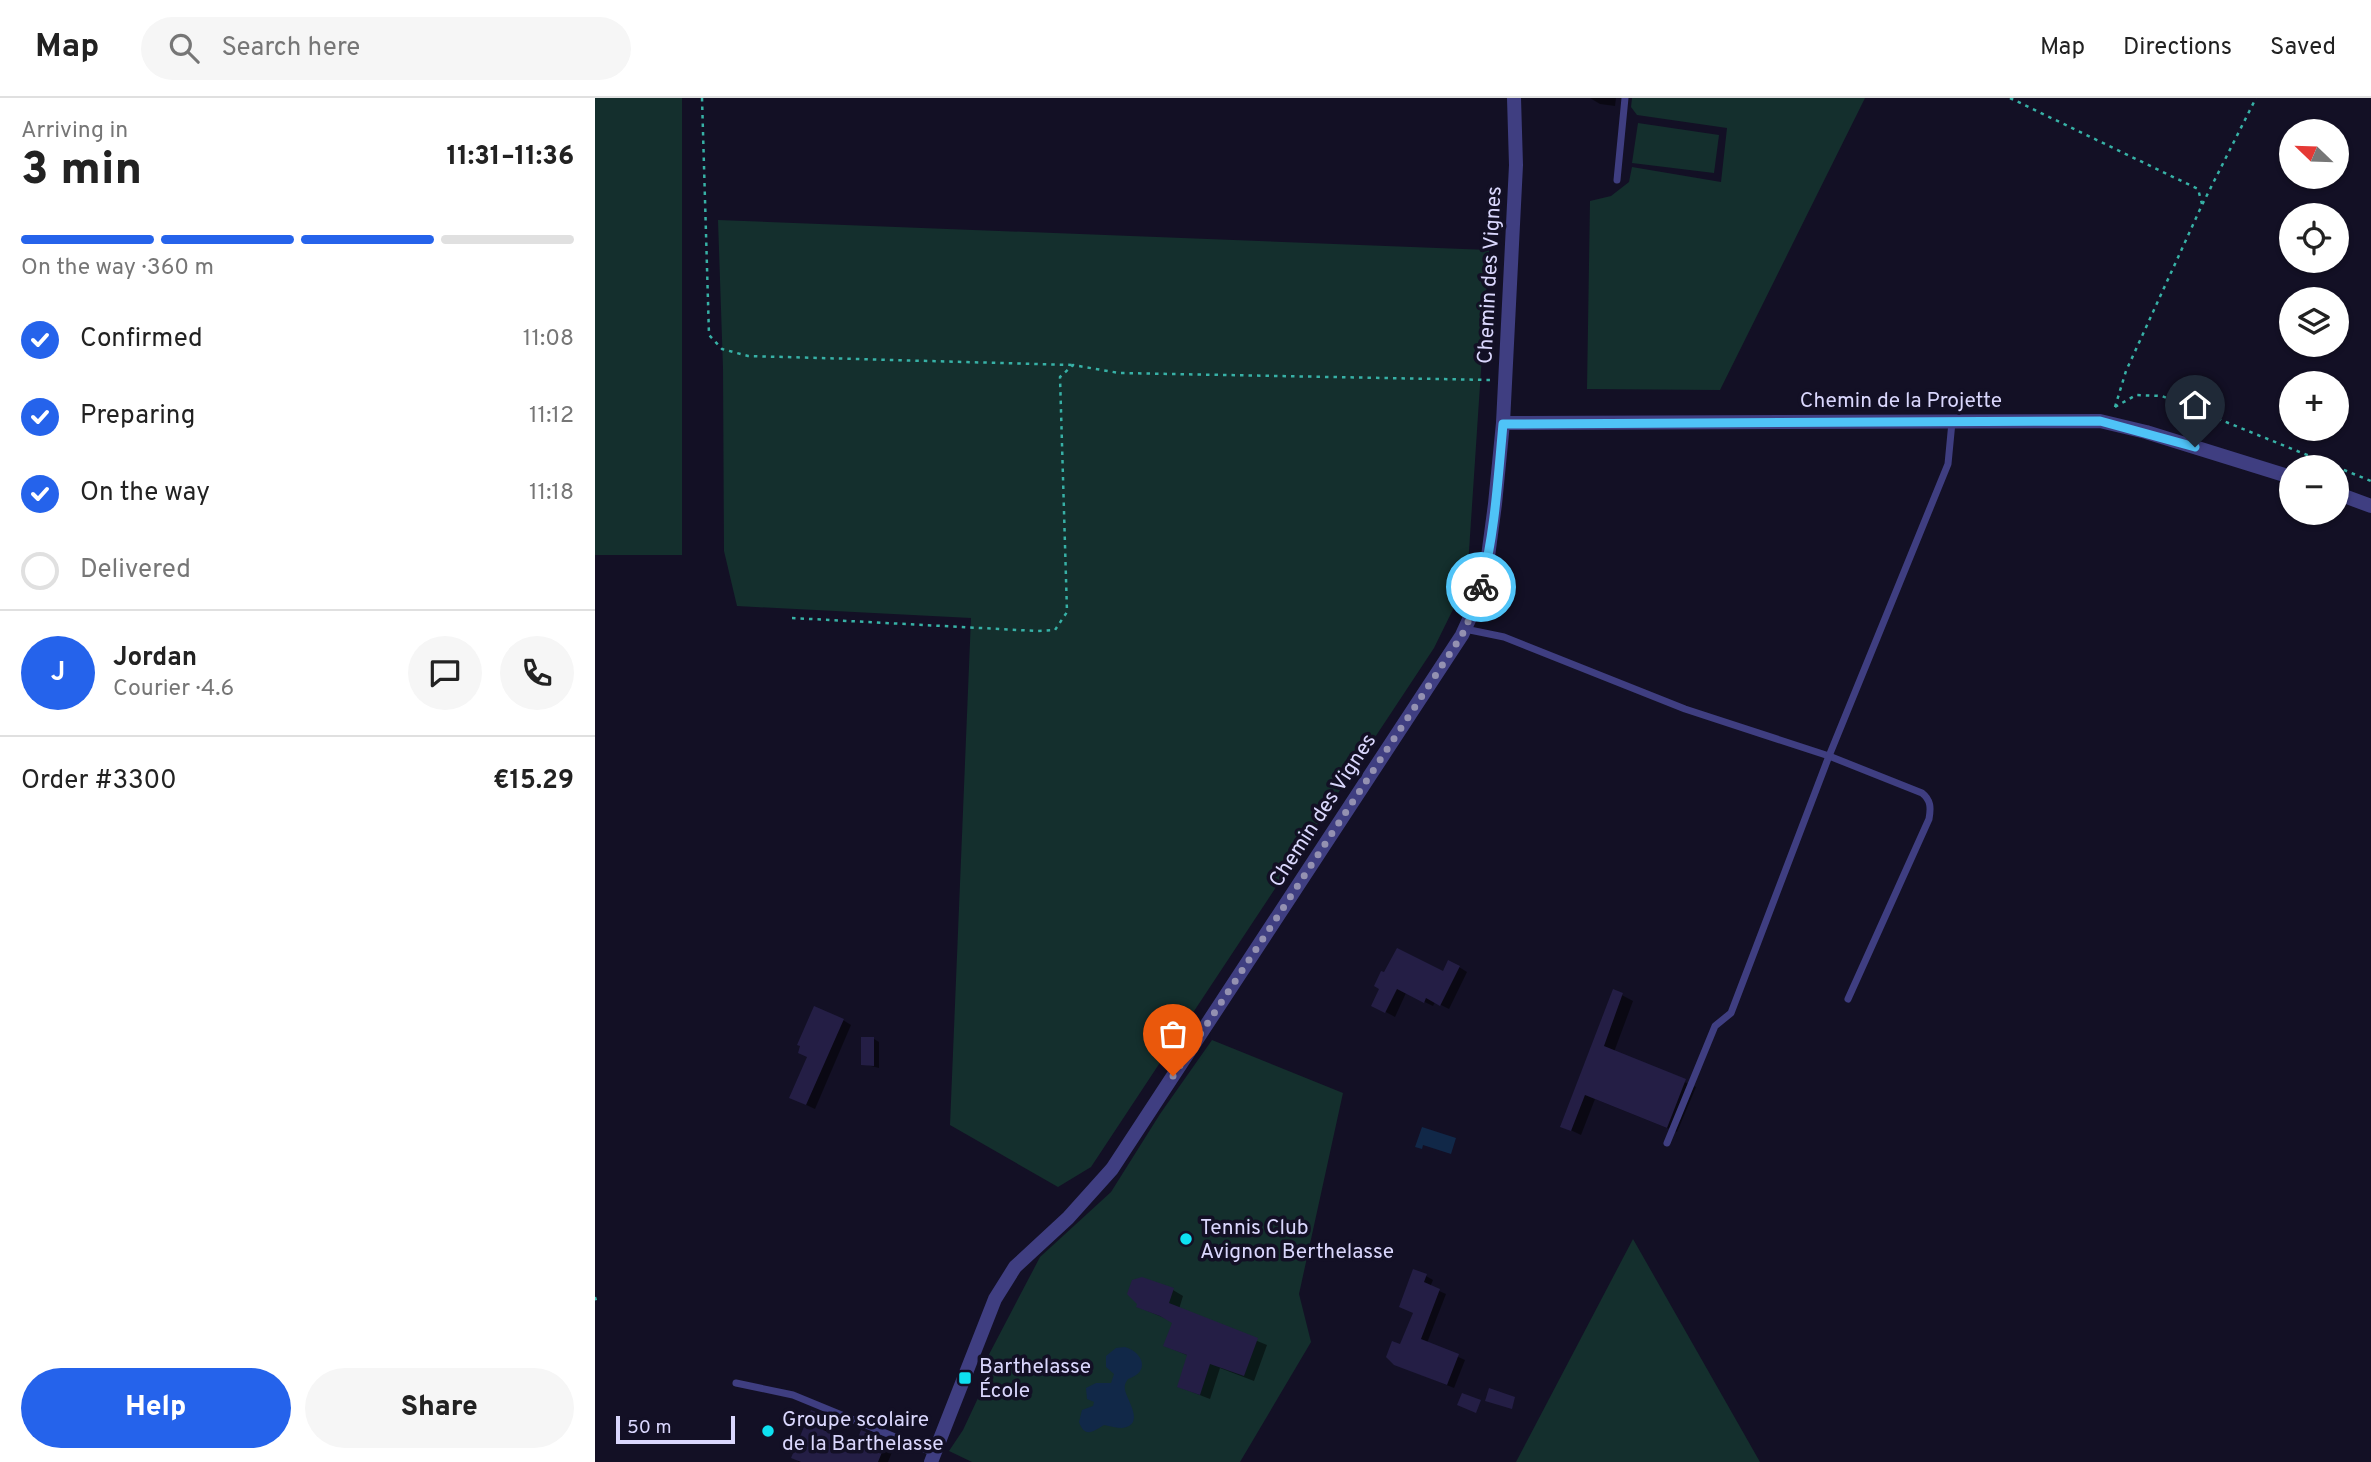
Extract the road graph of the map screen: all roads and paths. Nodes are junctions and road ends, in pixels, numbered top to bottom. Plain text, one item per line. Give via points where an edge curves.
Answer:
1 (702, 98) edge
2 (1514, 98) edge
3 (1625, 98) edge
4 (2010, 98) edge
5 (2256, 98) edge
6 (1616, 180) dead end
7 (2202, 205) junction
8 (1073, 365) junction
9 (1505, 380) junction
10 (2115, 408) junction
11 (1953, 421) junction
12 (1503, 424) junction
13 (2110, 424) junction
14 (2279, 473) edge
15 (2371, 481) edge
16 (2349, 498) edge
17 (2371, 506) edge
18 (792, 618) dead end
19 (1465, 628) junction
20 (1829, 756) junction
21 (1848, 999) dead end
22 (1667, 1143) dead end
23 (736, 1383) dead end
24 (933, 1457) edge

1 - 8 path via 709,335 722,349 748,356
2 - 9 street, Chemin des Vignes via 1516,166
3 - 6 lane
4 - 7 path via 2197,189
5 - 7 path
7 - 10 path via 2126,371
8 - 9 path via 1119,373
8 - 18 path via 1060,377 1067,612 1055,630
9 - 12 street, Chemin des Vignes
10 - 13 path
10 - 15 path via 2136,395 2162,396
11 - 12 street, Chemin de la Projette
11 - 13 street, Chemin de la Projette
11 - 20 lane via 1948,464
12 - 19 street, Chemin des Vignes via 1487,564
13 - 14 street, Chemin de la Projette
16 - 17 street
19 - 20 lane via 1504,637 1685,709
19 - 24 street, Chemin des Vignes via 1112,1169 1015,1267 995,1298
20 - 21 lane via 1922,793 1931,810
20 - 22 lane via 1731,1013 1714,1026
23 - 24 lane via 793,1395

